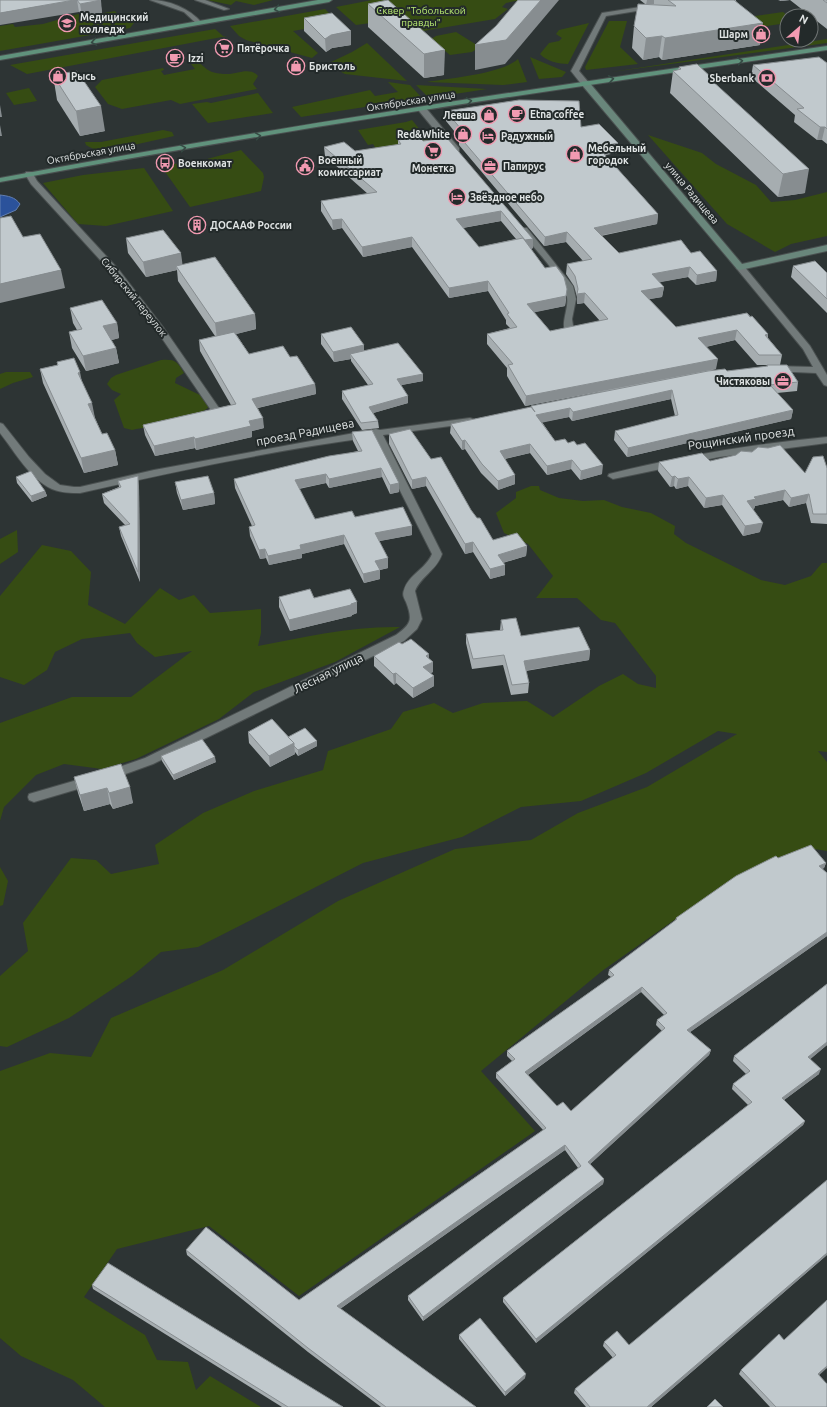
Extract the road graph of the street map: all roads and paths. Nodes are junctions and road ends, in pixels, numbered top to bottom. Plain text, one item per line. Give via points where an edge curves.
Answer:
1 (153, 0) edge
2 (198, 0) edge
3 (329, 0) edge
4 (664, 6) edge
5 (226, 9) dead end
6 (199, 23) junction
7 (827, 48) edge
8 (0, 58) edge
9 (585, 83) junction
10 (422, 109) junction
11 (462, 156) edge
12 (29, 174) junction
13 (0, 180) edge
14 (517, 222) edge
15 (827, 248) edge
16 (740, 267) junction
17 (568, 332) edge
18 (762, 369) edge
19 (820, 370) junction
20 (827, 383) edge
21 (214, 408) edge
22 (478, 420) edge
23 (0, 426) edge
24 (376, 432) junction
25 (827, 440) edge
26 (613, 476) dead end
27 (34, 797) dead end

1 - 6 street via 182,10
2 - 5 street
3 -> 6 main road
4 - 9 street, улица Радищева via 604,14 575,71
6 -> 8 main road
9 -> 7 main road, Октябрьская улица
10 -> 9 main road, Октябрьская улица
9 - 16 main road, улица Радищева
10 - 11 street
12 -> 10 main road, Октябрьская улица
12 - 13 main road, Октябрьская улица
12 - 21 street, Сибирский переулок via 72,226 116,272 160,329
14 - 17 street via 570,286 572,299
15 - 16 main road
16 - 19 street, улица Радищева via 807,348
18 - 19 street
19 - 20 street, улица Радищева
22 - 24 street, проезд Радищева
23 - 24 street, проезд Радищева via 43,479 56,488 68,490 80,490 154,473
24 - 27 street, Лесная улица via 437,554 432,565 411,586 409,597 417,615 417,622 412,628 400,638 149,761 125,771
25 - 26 street, Рощинский проезд via 689,458

